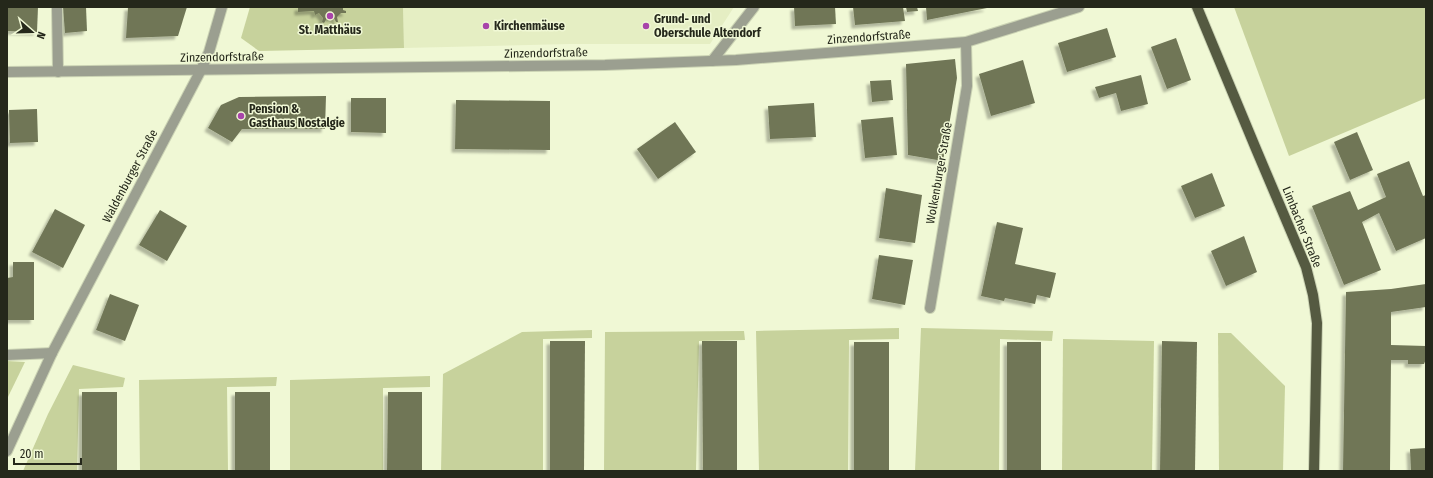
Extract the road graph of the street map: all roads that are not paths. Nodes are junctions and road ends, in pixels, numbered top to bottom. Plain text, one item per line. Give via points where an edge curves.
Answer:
1 (57, 7) edge
2 (222, 7) edge
3 (754, 7) edge
4 (1080, 7) edge
5 (1198, 7) edge
6 (966, 42) junction
7 (712, 61) junction
8 (201, 70) junction
9 (7, 72) edge
10 (58, 72) junction
11 (930, 308) dead end
12 (52, 353) junction
13 (7, 355) edge
14 (7, 451) edge
15 (1314, 471) edge

1 - 10 street
2 - 8 street, Waldenburger Straße
3 - 7 street
4 - 6 street, Zinzendorfstraße
5 - 15 main road, Limbacher Straße via 1306,267 1316,323
6 - 7 street, Zinzendorfstraße
6 - 11 street, Wolkenburger Straße via 967,86
7 - 8 street, Zinzendorfstraße via 606,65
8 - 10 street, Zinzendorfstraße
8 - 12 street, Waldenburger Straße
9 - 10 street, Zinzendorfstraße
12 - 13 street
12 - 14 street, Waldenburger Straße

